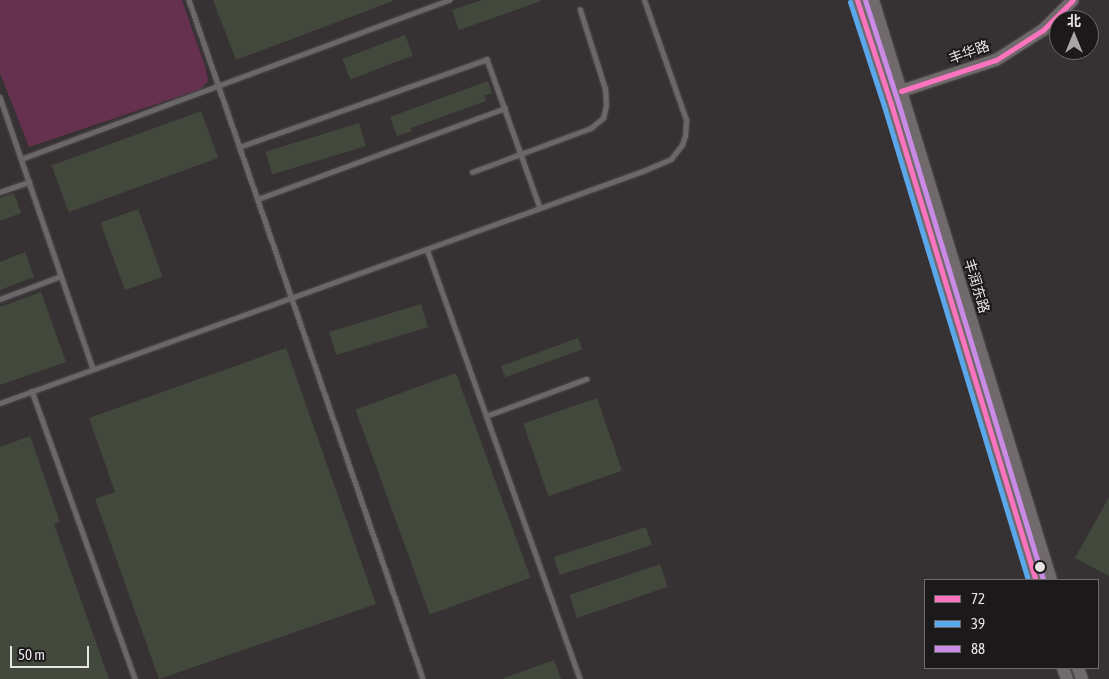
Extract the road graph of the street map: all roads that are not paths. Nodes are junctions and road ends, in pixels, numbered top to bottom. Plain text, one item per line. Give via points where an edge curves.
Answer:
1 (189, 0) edge
2 (449, 0) edge
3 (644, 0) edge
4 (857, 0) edge
5 (873, 0) edge
6 (1074, 0) edge
7 (1083, 0) edge
8 (580, 10) dead end
9 (1074, 10) edge
10 (1049, 35) edge
11 (218, 86) junction
12 (903, 95) junction
13 (0, 97) edge
14 (889, 100) junction
15 (505, 108) junction
16 (239, 146) junction
17 (521, 154) junction
18 (21, 159) junction
19 (472, 172) dead end
20 (29, 182) junction
21 (0, 192) edge
22 (258, 199) junction
23 (540, 208) junction
24 (427, 249) junction
25 (61, 276) junction
26 (0, 298) edge
27 (292, 298) junction
28 (93, 369) junction
29 (586, 379) dead end
30 (32, 391) junction
31 (0, 403) edge
32 (486, 416) junction
33 (1036, 579) edge
34 (1051, 579) edge
35 (135, 679) edge
36 (424, 679) edge
37 (580, 679) edge

1 - 11 lane
2 - 11 lane
3 - 23 lane via 683,108 686,129 682,145 671,159
4 - 14 street
5 - 12 street, 丰润东路
6 - 12 street, 丰华路 via 1043,30 996,60
7 - 9 street
8 - 17 lane via 605,89 603,118 591,128
10 - 12 street, 丰华路 via 999,67
11 - 16 lane
11 - 18 lane
12 - 14 street, 丰华路
12 - 34 street, 丰润东路
13 - 18 lane
14 - 33 street
15 - 16 lane via 487,59
15 - 17 lane
15 - 22 lane
16 - 22 lane
17 - 19 lane
17 - 23 lane
18 - 20 lane
20 - 21 lane
20 - 25 lane
22 - 27 lane
23 - 24 lane
24 - 27 lane
24 - 32 lane
25 - 26 lane
25 - 28 lane
27 - 28 lane
27 - 36 lane
28 - 30 lane
29 - 32 lane
30 - 31 lane
30 - 35 lane
32 - 37 lane

